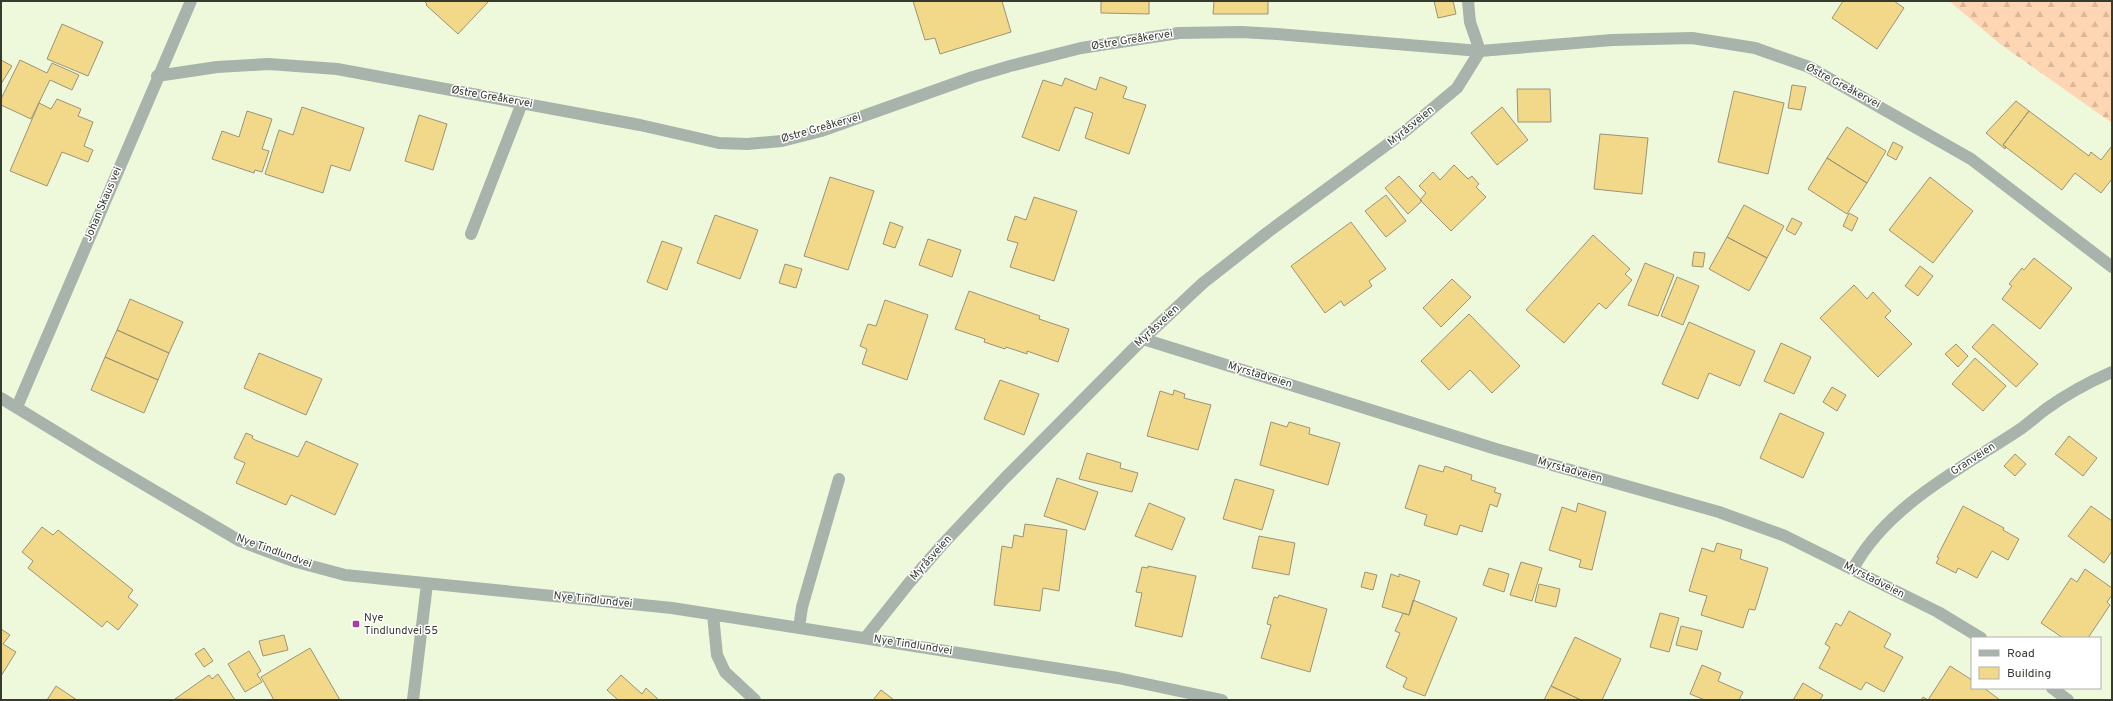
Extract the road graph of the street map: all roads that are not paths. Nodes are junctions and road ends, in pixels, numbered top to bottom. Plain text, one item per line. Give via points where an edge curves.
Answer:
1 (191, 1) edge
2 (1468, 1) edge
3 (1480, 51) junction
4 (157, 76) junction
5 (522, 103) junction
6 (471, 234) dead end
7 (2112, 267) edge
8 (1143, 339) junction
9 (2112, 372) edge
10 (1, 398) edge
11 (18, 407) junction
12 (839, 479) dead end
13 (1853, 569) junction
14 (427, 584) junction
15 (713, 615) junction
16 (799, 628) junction
17 (866, 637) junction
18 (1979, 637) edge
19 (2053, 689) edge
20 (413, 700) edge
21 (755, 700) edge
22 (1222, 700) edge
23 (2068, 700) edge

1 - 4 street, Johan Skaus vei
2 - 3 street via 1470,22
3 - 5 street, Østre Greåkervei via 1345,38 1241,32 1151,36 1081,48 1010,66 821,131 782,141 747,144 720,143
3 - 7 street, Østre Greåkervei via 1612,40 1692,38 1755,48 1809,67 1971,159
3 - 8 street, Myråsveien via 1457,88 1403,133 1203,283
4 - 5 street, Østre Greåkervei via 217,67 269,64 303,66 337,69
4 - 11 street, Johan Skaus vei
5 - 6 street
8 - 13 street, Myrstadveien via 1481,444 1719,512 1785,536
8 - 17 street, Myråsveien via 942,545 908,583
9 - 13 street, Granveien via 2086,384 2046,409 1918,498 1879,532 1860,555
10 - 11 street, Nye Tindlundvei
11 - 14 street, Nye Tindlundvei via 240,541 293,561 346,575
12 - 16 street via 802,607
13 - 18 street, Myrstadveien via 1938,612
14 - 15 street, Nye Tindlundvei via 672,608
14 - 20 street
15 - 16 street, Nye Tindlundvei
15 - 21 street via 717,655 725,672
16 - 17 street, Nye Tindlundvei
17 - 22 street, Nye Tindlundvei via 1118,678
19 - 23 street

